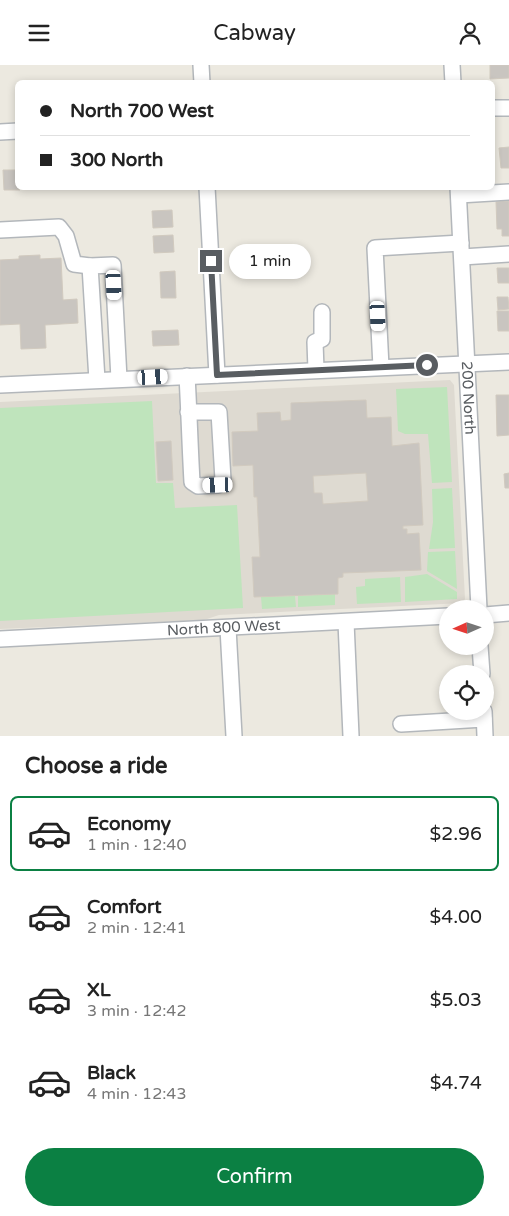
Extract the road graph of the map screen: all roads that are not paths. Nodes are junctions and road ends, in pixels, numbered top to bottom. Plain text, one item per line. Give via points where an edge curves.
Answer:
1 (201, 65) edge
2 (452, 65) edge
3 (202, 80) edge
4 (453, 80) edge
5 (509, 108) edge
6 (495, 109) edge
7 (15, 131) edge
8 (0, 132) edge
9 (207, 190) edge
10 (458, 191) edge
11 (509, 192) edge
12 (0, 230) edge
13 (461, 250) junction
14 (509, 254) edge
15 (90, 266) junction
16 (322, 312) dead end
17 (509, 362) edge
18 (466, 364) junction
19 (381, 367) junction
20 (316, 370) junction
21 (217, 375) junction
22 (187, 376) junction
23 (119, 379) junction
24 (97, 380) junction
25 (0, 385) edge
26 (188, 412) junction
27 (478, 600) edge
28 (509, 613) edge
29 (494, 614) edge
30 (439, 617) edge
31 (346, 622) junction
32 (228, 628) junction
33 (0, 639) edge
34 (439, 720) edge
35 (484, 720) edge
36 (401, 724) dead end
37 (234, 736) edge
38 (351, 736) edge
39 (485, 736) edge

1 - 3 street
2 - 4 street
5 - 6 street
7 - 8 street
9 - 21 street
10 - 11 street
10 - 13 street, 200 North
12 - 15 street via 59,227 66,235 74,264
13 - 14 street
13 - 18 street, 200 North
13 - 19 street via 375,248
15 - 23 street via 113,265
15 - 24 street
16 - 20 street via 322,339 315,342
17 - 18 street
18 - 19 street
18 - 27 street, 200 North
19 - 20 street
20 - 21 street
21 - 22 street
22 - 23 street
22 - 26 street
23 - 24 street
24 - 25 street
26 - 26 street via 192,482 198,486 218,485 223,480 219,412
28 - 29 street
30 - 31 street, North 800 West
31 - 32 street, North 800 West
31 - 38 street
32 - 33 street, North 800 West
32 - 37 street
34 - 36 street
35 - 39 street

